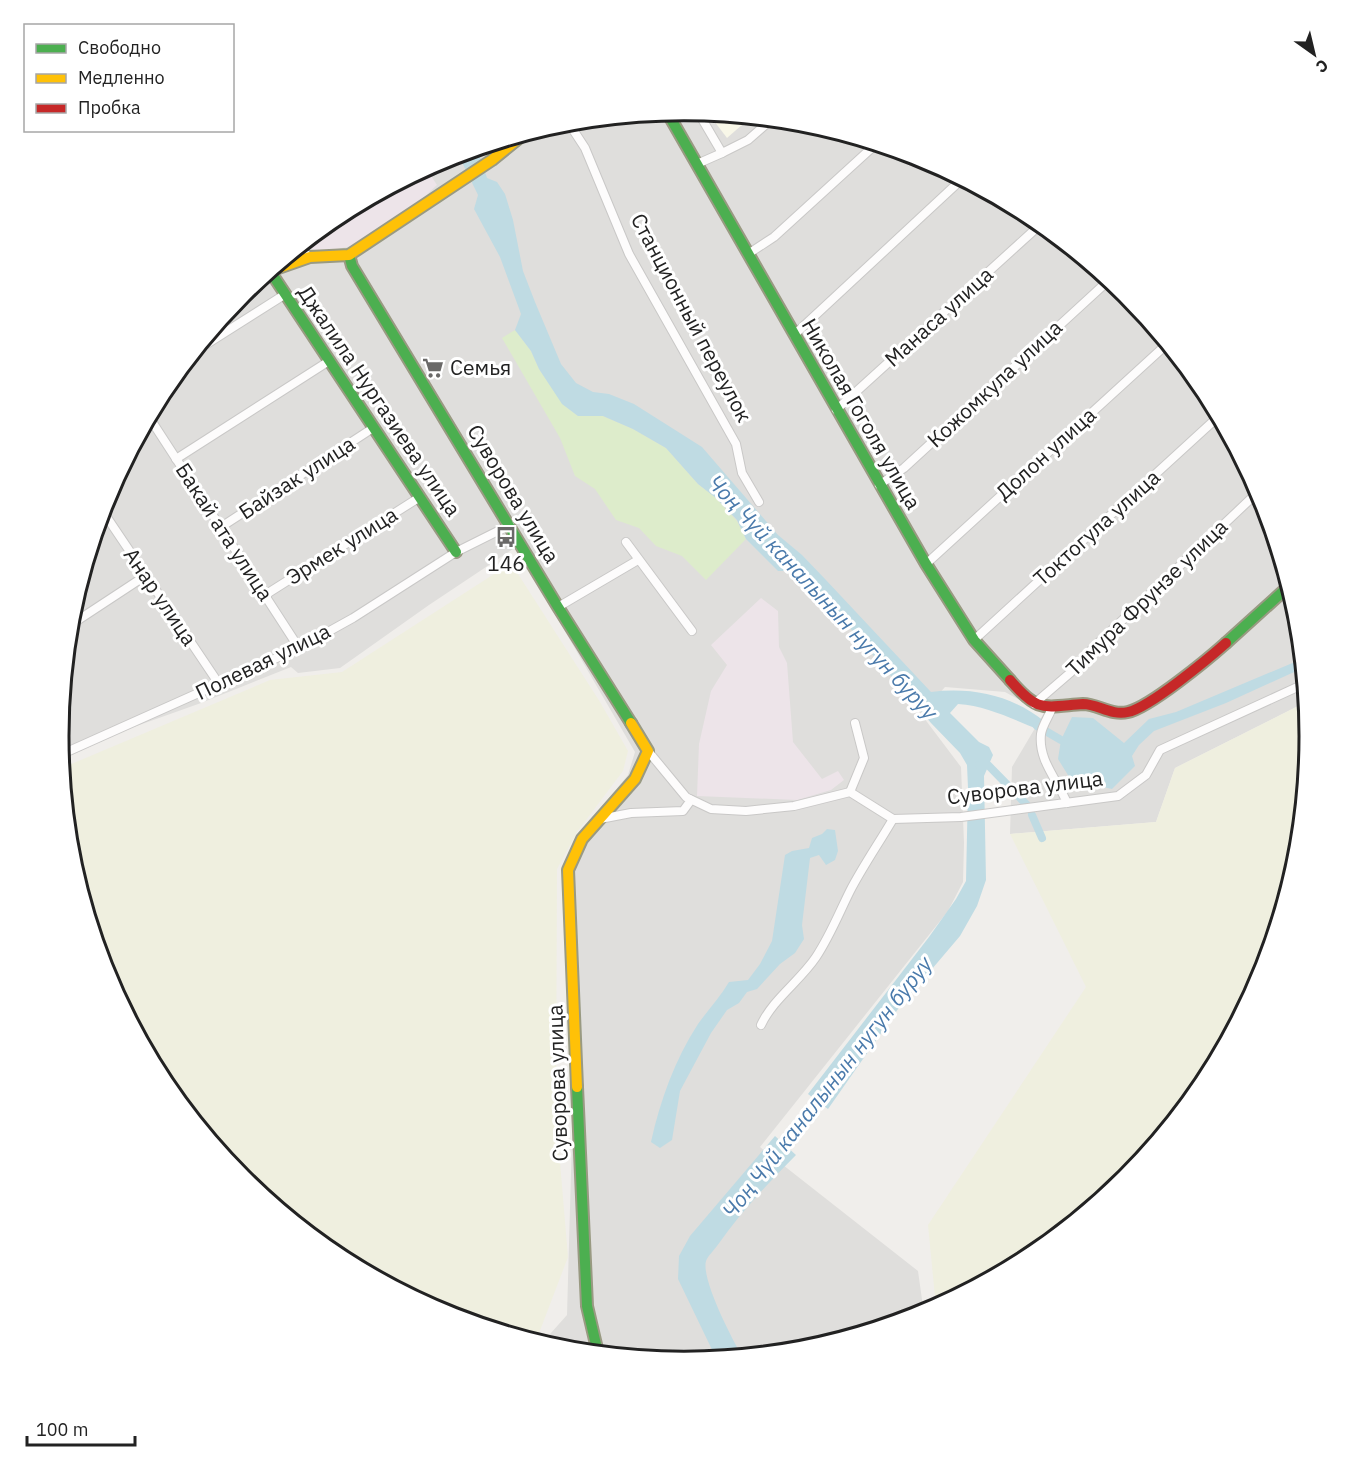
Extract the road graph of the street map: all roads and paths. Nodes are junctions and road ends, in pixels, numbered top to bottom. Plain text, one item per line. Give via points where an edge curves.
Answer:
1 (672, 121) edge
2 (704, 121) edge
3 (764, 126) edge
4 (574, 131) edge
5 (508, 147) edge
6 (869, 150) edge
7 (723, 153) junction
8 (697, 164) junction
9 (956, 184) edge
10 (1034, 231) edge
11 (304, 253) edge
12 (748, 254) junction
13 (349, 255) junction
14 (310, 257) junction
15 (292, 263) edge
16 (274, 278) edge
17 (1102, 286) edge
18 (284, 295) junction
19 (794, 335) junction
20 (216, 338) edge
21 (1161, 349) edge
22 (329, 361) junction
23 (836, 410) junction
24 (1213, 422) edge
25 (154, 424) edge
26 (373, 428) junction
27 (176, 459) junction
28 (879, 485) junction
29 (420, 497) junction
30 (1251, 499) edge
31 (759, 502) dead end
32 (109, 520) edge
33 (510, 525) junction
34 (221, 527) junction
35 (626, 542) dead end
36 (456, 552) junction
37 (638, 560) junction
38 (926, 564) junction
39 (145, 576) junction
40 (1282, 593) edge
41 (265, 595) junction
42 (558, 607) junction
43 (81, 618) edge
44 (692, 632) dead end
45 (974, 639) junction
46 (299, 648) junction
47 (219, 684) junction
48 (1297, 687) edge
49 (1034, 704) junction
50 (1052, 708) junction
51 (855, 723) dead end
52 (69, 750) edge
53 (648, 751) junction
54 (850, 792) junction
55 (691, 800) junction
56 (1067, 803) junction
57 (600, 819) junction
58 (893, 819) junction
59 (761, 1025) dead end
60 (596, 1345) edge

1 - 8 street, Николая Гоголя улица
2 - 7 street
3 - 7 street
4 - 31 street, Станционный переулок via 585,148 629,254 736,444 742,473
5 - 13 street
6 - 12 street via 774,237
7 - 8 street
8 - 12 street, Николая Гоголя улица
9 - 19 street
10 - 23 street, Манаса улица
11 - 14 street
12 - 19 street, Николая Гоголя улица
13 - 14 street
13 - 33 street, Суворова улица via 352,266
14 - 15 street
16 - 18 street, Джалила Нургазиева улица
17 - 28 street, Кожомкула улица via 904,468
18 - 20 street
18 - 22 street, Джалила Нургазиева улица
19 - 23 street, Николая Гоголя улица
21 - 38 street, Долон улица
22 - 26 street, Джалила Нургазиева улица
22 - 27 street
23 - 28 street, Николая Гоголя улица
24 - 45 street, Токтогула улица
25 - 27 street, Бакай ата улица
26 - 29 street, Джалила Нургазиева улица
26 - 34 street, Байзак улица
27 - 34 street, Бакай ата улица
28 - 38 street, Николая Гоголя улица
29 - 36 street, Джалила Нургазиева улица
29 - 41 street, Эрмек улица
30 - 49 street, Тимура Фрунзе улица
32 - 39 street, Анар улица
33 - 36 street, Полевая улица
33 - 42 street, Суворова улица
34 - 41 street, Бакай ата улица
35 - 37 street
36 - 46 street, Полевая улица
37 - 42 street
37 - 44 street
38 - 45 street, Николая Гоголя улица
39 - 43 street
39 - 47 street, Анар улица
40 - 50 street via 1208,659 1139,707 1121,713 1086,704
41 - 46 street, Бакай ата улица
42 - 53 street, Суворова улица
45 - 49 street, Николая Гоголя улица
46 - 47 street, Полевая улица
47 - 52 street, Полевая улица
48 - 56 street, Суворова улица via 1160,750 1146,775 1118,796
49 - 50 street
50 - 56 street via 1041,732 1042,752
51 - 54 street via 864,758
53 - 55 street, Суворова улица
53 - 57 street, Суворова улица via 635,779
54 - 55 street, Суворова улица via 794,806 746,811 711,809
54 - 58 street
55 - 57 street via 683,811
56 - 58 street, Суворова улица via 961,817
57 - 60 street, Суворова улица via 582,839 568,870 587,1306
58 - 59 street via 816,957 772,1006

